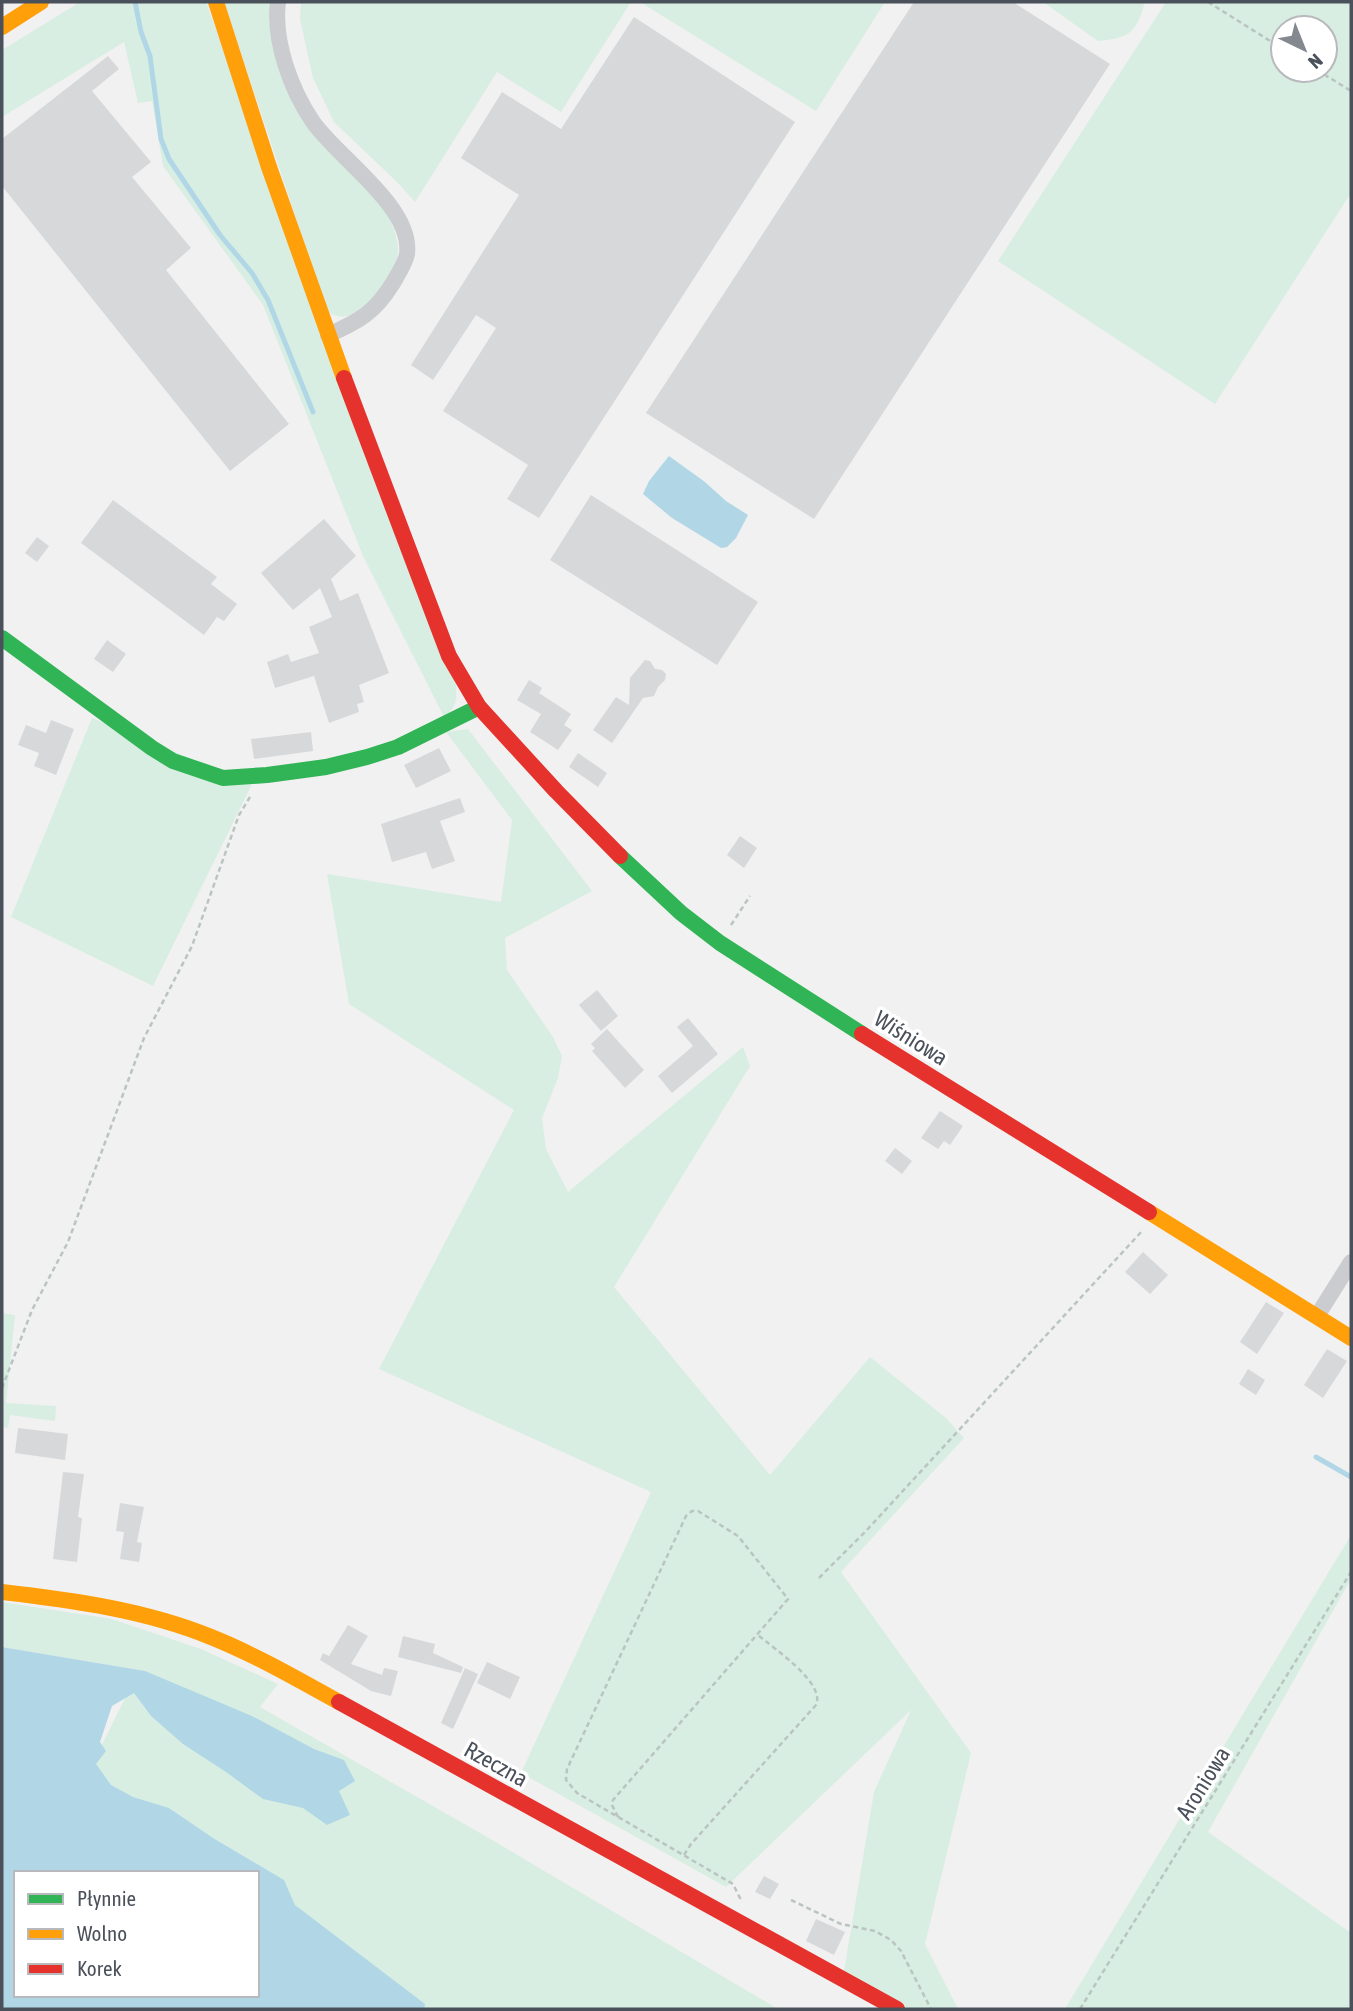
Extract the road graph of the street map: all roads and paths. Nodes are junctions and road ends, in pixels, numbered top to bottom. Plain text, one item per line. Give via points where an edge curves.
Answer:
1 (41, 2) edge
2 (216, 2) edge
3 (278, 2) edge
4 (1208, 2) edge
5 (2, 27) edge
6 (1269, 40) edge
7 (328, 335) junction
8 (2, 638) edge
9 (479, 707) junction
10 (262, 775) junction
11 (750, 896) dead end
12 (720, 943) junction
13 (1155, 1217) junction
14 (1351, 1262) edge
15 (1317, 1316) junction
16 (1351, 1338) edge
17 (2, 1388) edge
18 (1351, 1572) edge
19 (819, 1578) dead end
20 (2, 1592) edge
21 (757, 1634) junction
22 (618, 1817) junction
23 (684, 1855) junction
24 (792, 1900) dead end
25 (745, 1908) dead end
26 (897, 2009) edge
27 (931, 2009) edge
28 (1080, 2009) edge

1 - 5 main road
2 - 7 main road, Wiśniowa
3 - 7 street via 281,46 304,107 389,205 407,245 404,263 379,304 360,320
4 - 6 path
7 - 9 main road, Wiśniowa via 449,656
8 - 10 main road via 173,761 223,778
9 - 10 main road via 398,747 326,767
9 - 12 main road, Wiśniowa via 646,882
10 - 17 path via 239,815 192,946 144,1038 68,1242 32,1310
11 - 12 path
12 - 13 main road, Wiśniowa
13 - 15 main road, Wiśniowa
13 - 19 path
14 - 15 street
15 - 16 main road, Wiśniowa
18 - 28 path, Aroniowa
20 - 26 main road, Rzeczna via 126,1611 200,1633 253,1656
21 - 22 path via 613,1800
21 - 22 path via 788,1599 738,1536 692,1511 567,1769 566,1780 577,1793
21 - 23 path via 806,1676 819,1699
22 - 23 path
23 - 25 path via 733,1884
24 - 27 path via 841,1924 875,1931 891,1940

